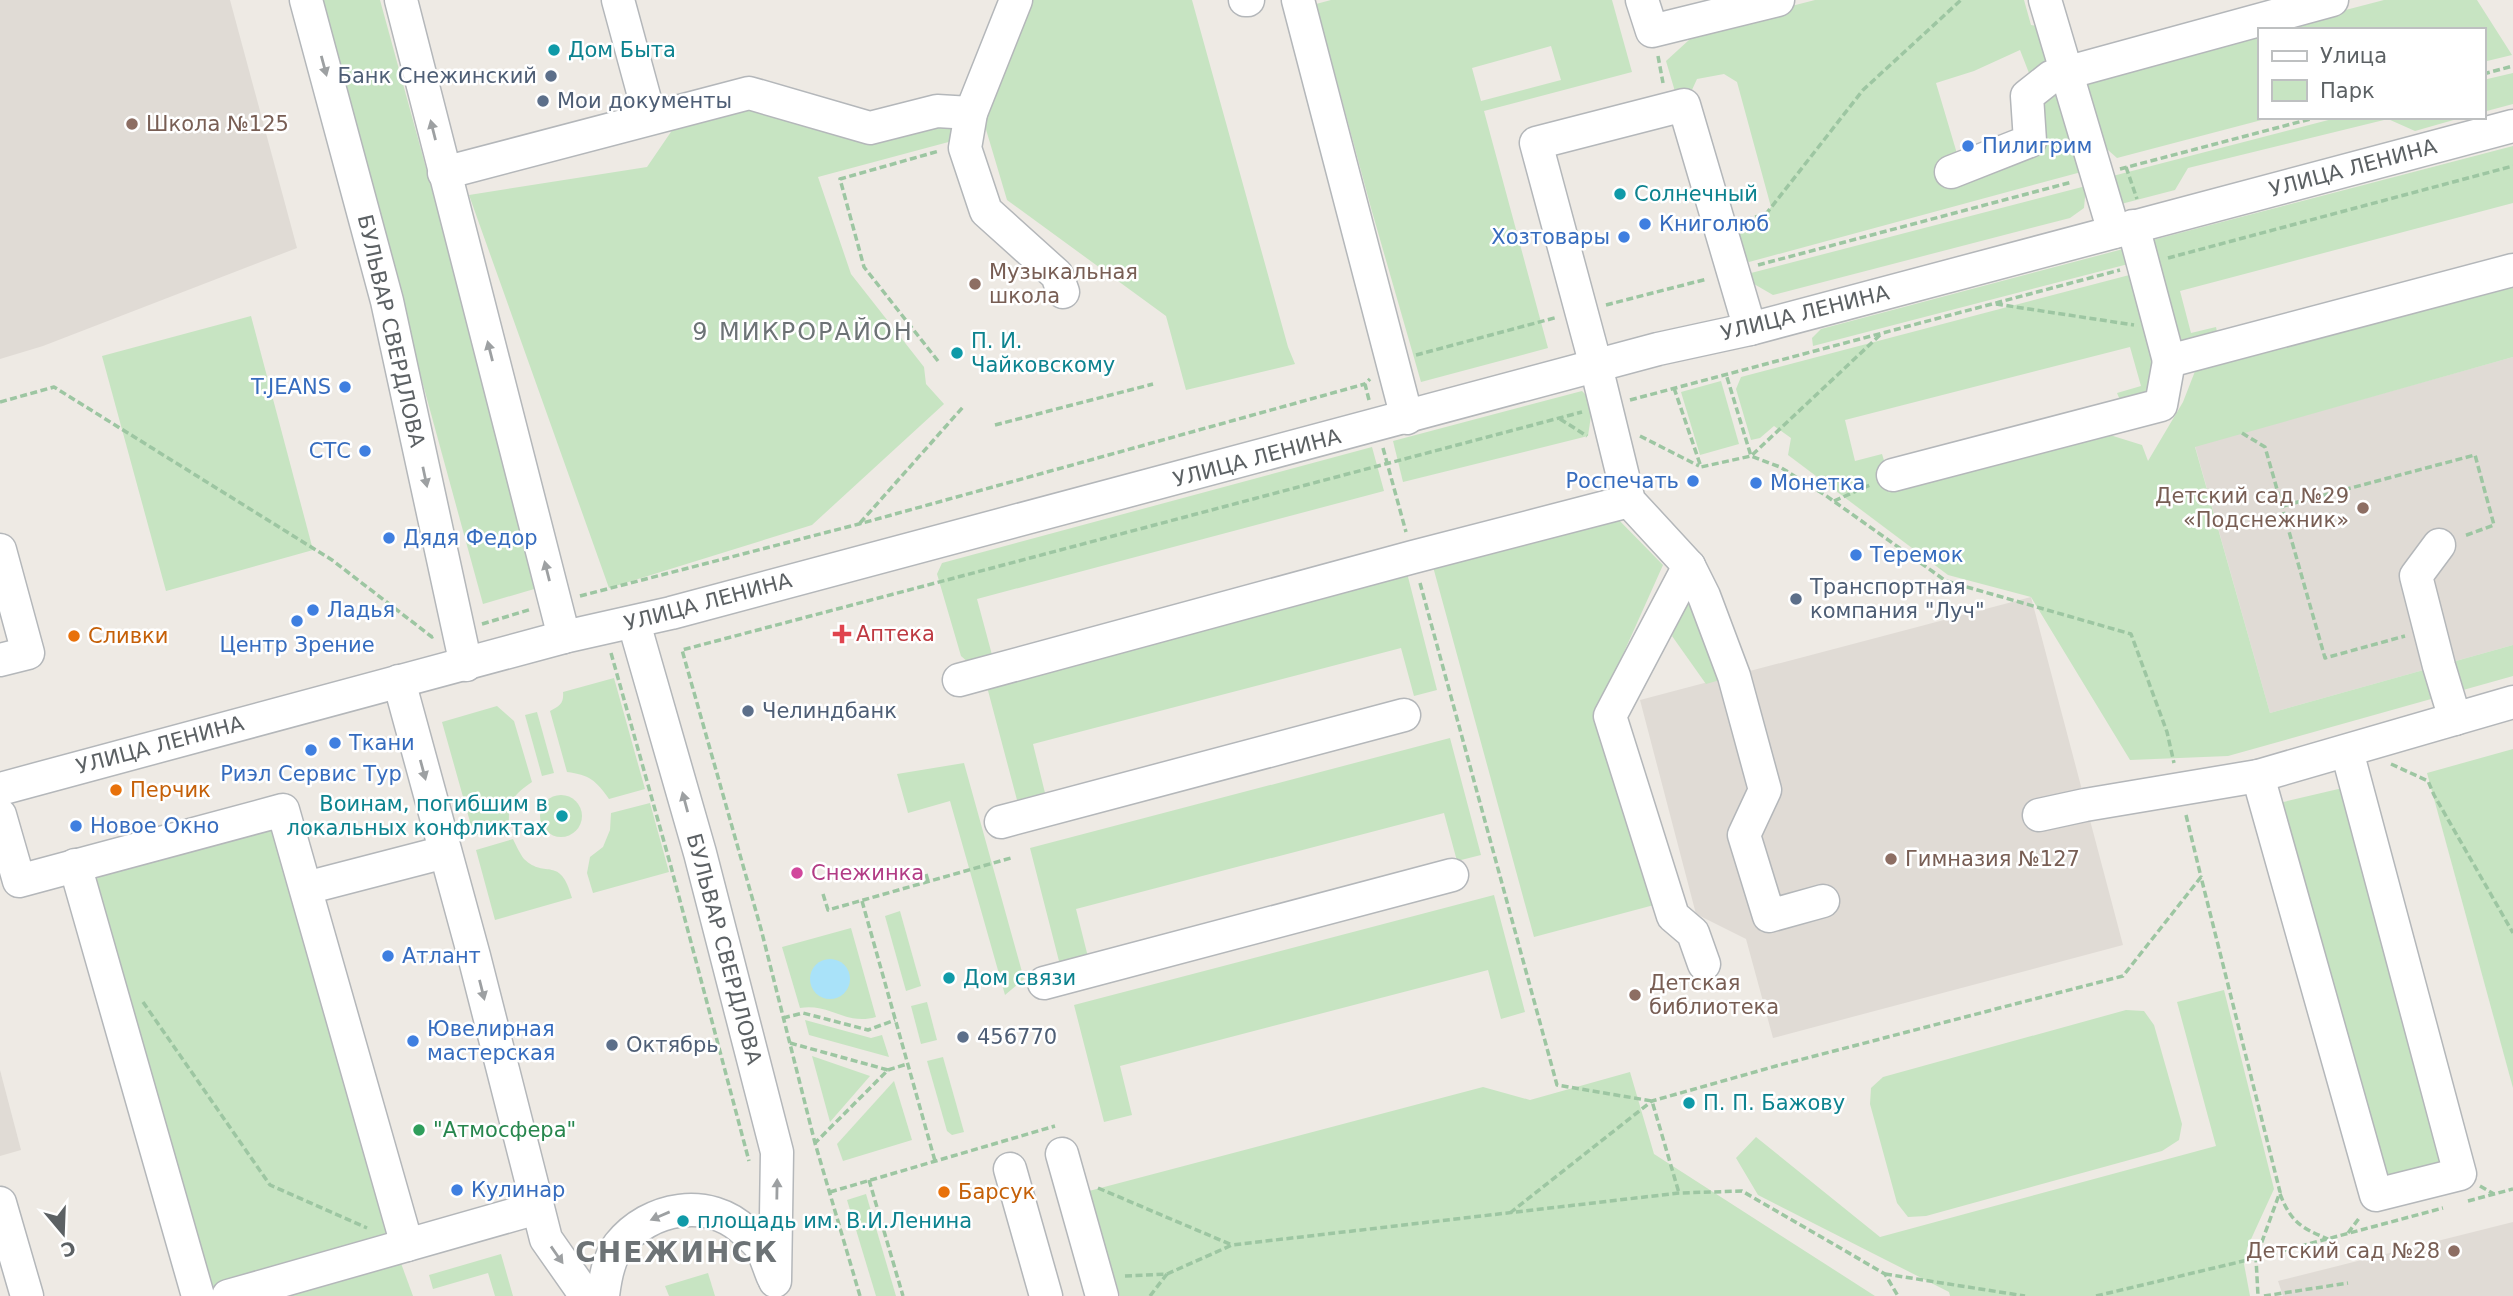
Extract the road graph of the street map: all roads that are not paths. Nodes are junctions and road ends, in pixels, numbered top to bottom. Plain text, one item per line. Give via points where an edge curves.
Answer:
1 (306, 0) edge
2 (401, 0) edge
3 (618, 0) edge
4 (1016, 0) edge
5 (1298, 0) edge
6 (1642, 0) edge
7 (1779, 0) edge
8 (2045, 0) edge
9 (2332, 0) edge
10 (2068, 72) junction
11 (971, 113) junction
12 (650, 118) junction
13 (2513, 126) edge
14 (1951, 172) dead end
15 (444, 173) junction
16 (2123, 229) junction
17 (2513, 270) edge
18 (1063, 292) dead end
19 (1750, 329) junction
20 (2169, 361) junction
21 (1596, 366) junction
22 (1407, 418) junction
23 (1893, 475) road end
24 (1629, 501) junction
25 (2439, 545) road end
26 (0, 550) edge
27 (1689, 566) junction
28 (634, 623) junction
29 (564, 637) junction
30 (0, 660) edge
31 (466, 664) junction
32 (959, 680) dead end
33 (399, 681) junction
34 (2513, 702) edge
35 (1404, 715) dead end
36 (2455, 719) junction
37 (2347, 751) junction
38 (2258, 776) junction
39 (0, 789) edge
40 (0, 815) edge
41 (2039, 815) dead end
42 (1001, 822) dead end
43 (445, 852) junction
44 (75, 865) junction
45 (1452, 874) dead end
46 (10, 883) edge
47 (306, 888) junction
48 (1823, 901) dead end
49 (1704, 964) dead end
50 (1044, 983) dead end
51 (1059, 1140) road end
52 (1010, 1169) dead end
53 (0, 1203) edge
54 (537, 1208) junction
55 (407, 1245) junction
56 (1100, 1287) edge
57 (774, 1289) edge
58 (27, 1296) edge
59 (198, 1296) edge
60 (228, 1296) edge
61 (586, 1296) edge
62 (603, 1296) edge
63 (1046, 1296) edge

1 -> 31 street, БУЛЬВАР СВЕРДЛОВА via 387,301
15 -> 2 street
3 - 12 street
4 - 11 street
5 - 22 street
6 - 7 street via 1652,31
8 - 10 street
9 - 10 street
10 - 14 street via 2051,77 2027,96 2030,141
10 - 16 street via 2098,175
11 - 12 street via 937,111 870,128 749,93
11 - 18 street via 965,148 986,211 1057,275
12 - 15 street
13 - 16 street, УЛИЦА ЛЕНИНА
29 -> 15 street
16 - 19 street, УЛИЦА ЛЕНИНА
16 - 20 street via 2143,264
17 - 20 street
19 - 21 street, УЛИЦА ЛЕНИНА
19 - 21 street via 1684,105 1536,143
20 - 23 street via 2161,405
21 - 22 street, УЛИЦА ЛЕНИНА
21 - 24 street
22 - 28 street, УЛИЦА ЛЕНИНА
24 - 27 street
24 - 32 street
25 - 36 street via 2416,576
26 - 30 street via 28,653
27 - 48 street via 1734,676 1765,790 1744,835 1769,916
27 - 49 street via 1610,716 1673,916 1693,933
28 - 29 street, УЛИЦА ЛЕНИНА
57 -> 28 street, БУЛЬВАР СВЕРДЛОВА via 777,1152 710,850
29 - 31 street, УЛИЦА ЛЕНИНА
31 - 33 street, УЛИЦА ЛЕНИНА
33 - 39 street, УЛИЦА ЛЕНИНА
33 -> 43 street
34 - 36 street
35 - 42 street
36 - 37 street
37 - 38 street
37 - 38 street via 2460,1174 2376,1195
38 - 41 street
40 - 46 street
43 - 47 street
43 -> 54 street
44 - 46 street
44 - 47 street via 284,810
44 - 59 street
45 - 50 street
47 - 55 street
51 - 56 street
52 - 63 street
53 - 58 street
54 - 55 street
54 -> 61 street via 546,1239
55 - 60 street
57 -> 62 street via 761,1247 736,1223 708,1211 669,1211 639,1225 617,1247 607,1269

